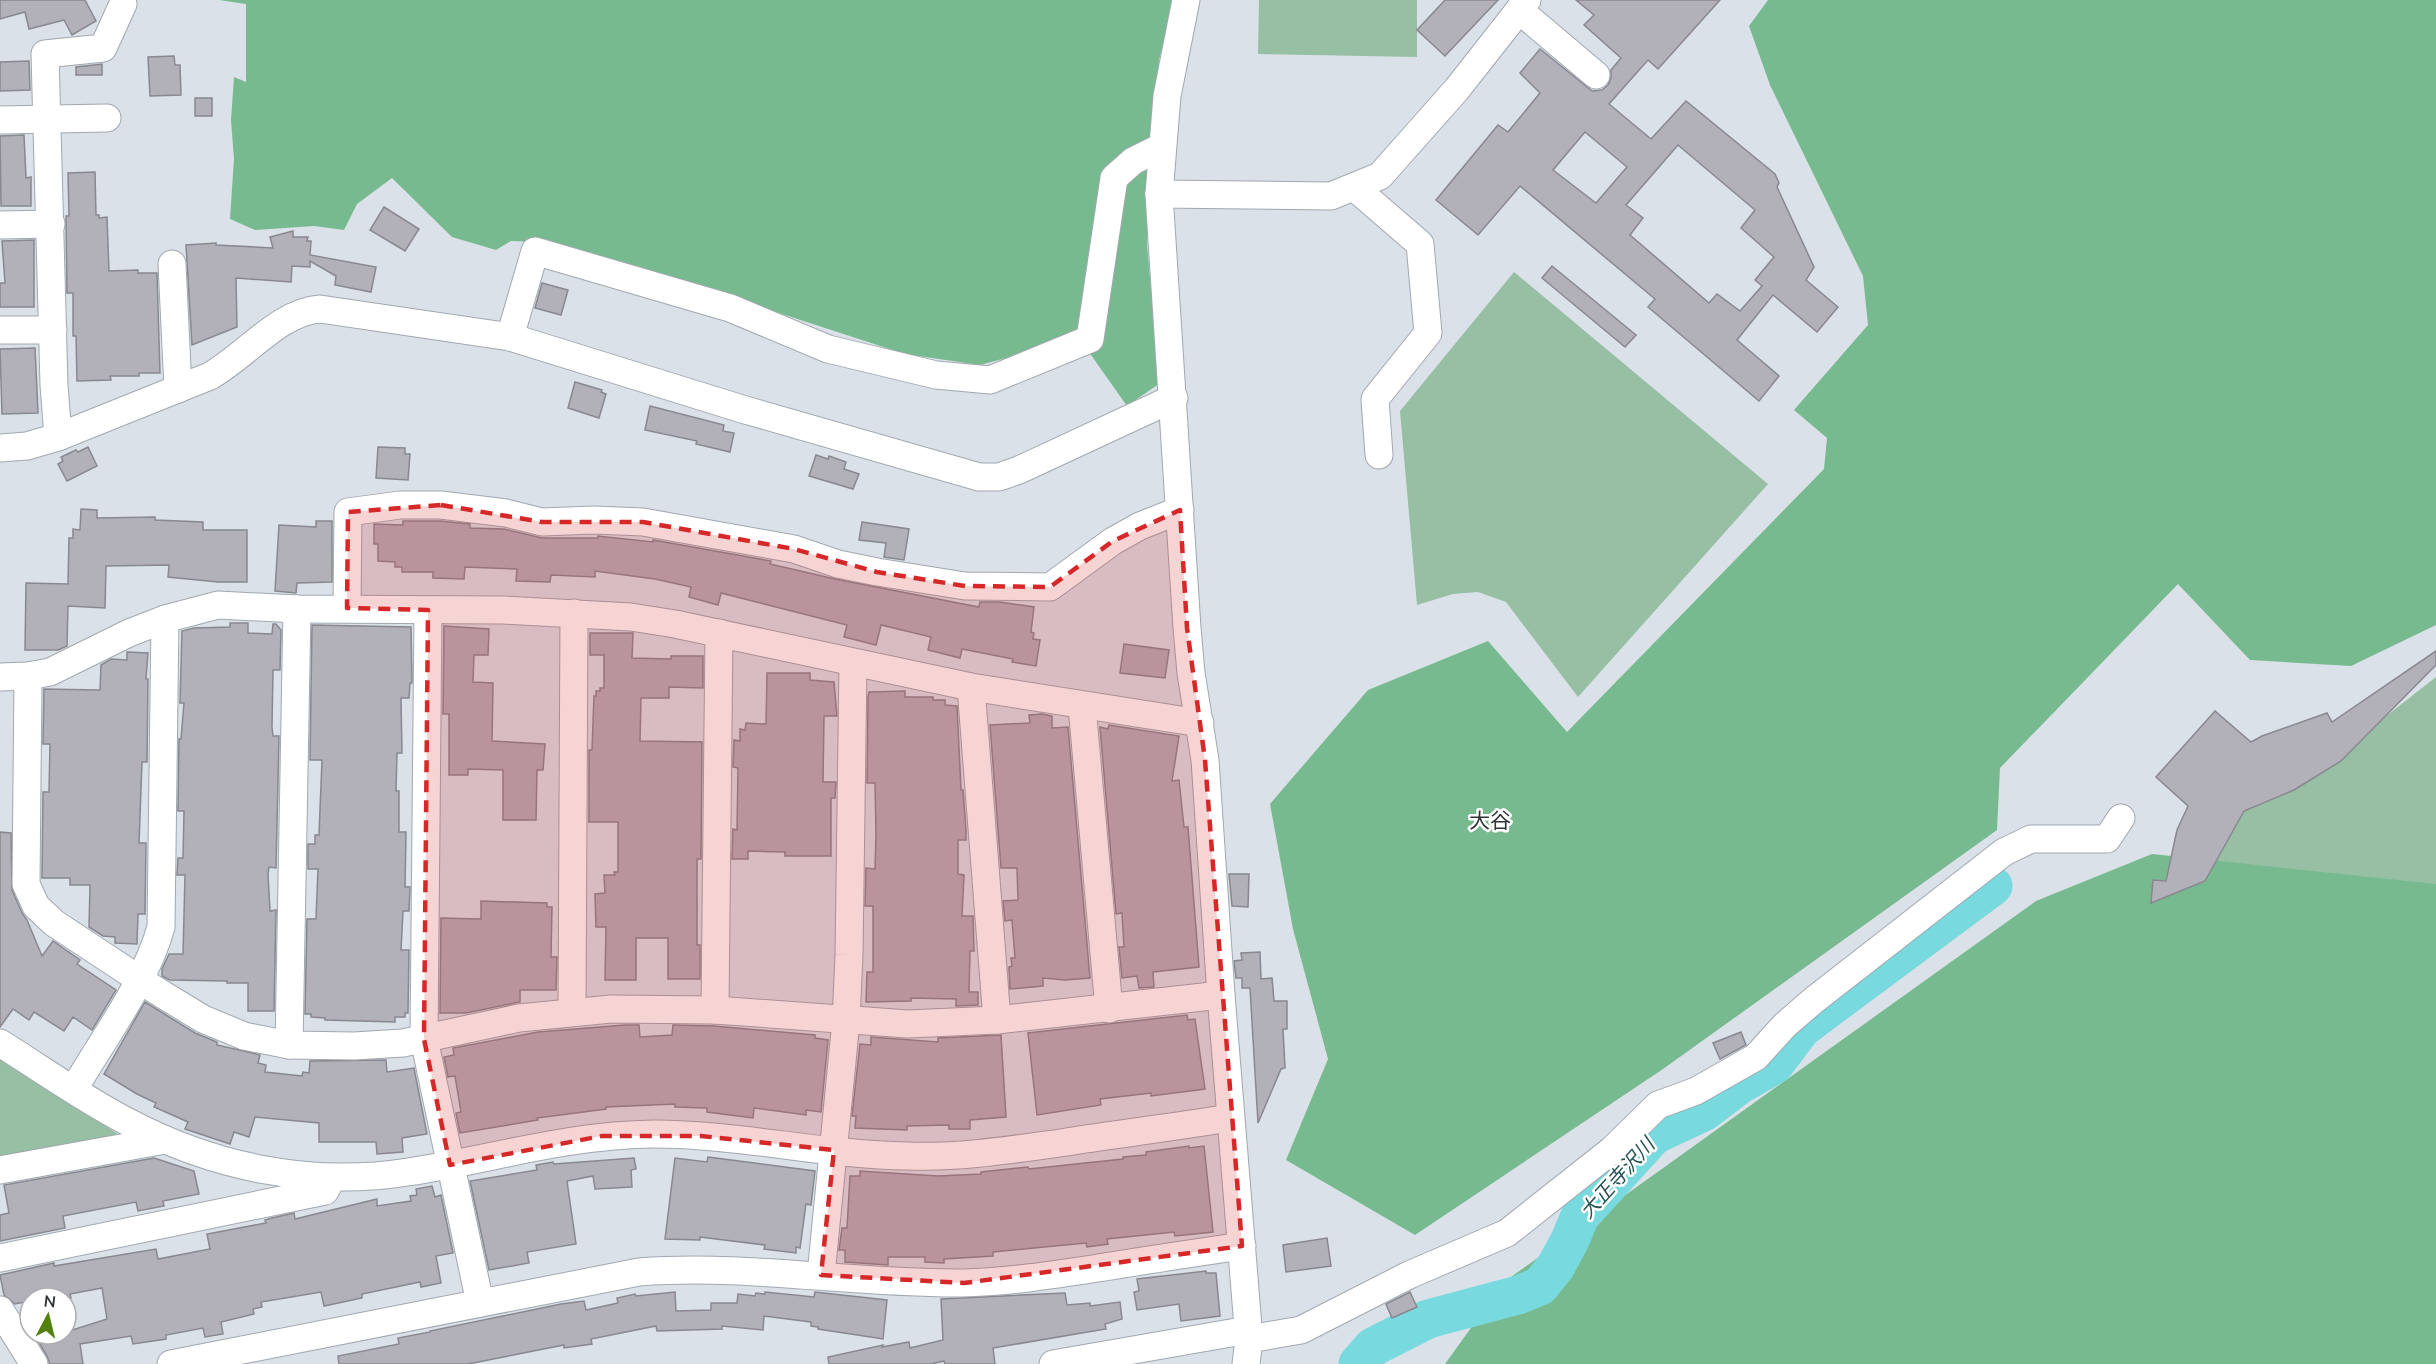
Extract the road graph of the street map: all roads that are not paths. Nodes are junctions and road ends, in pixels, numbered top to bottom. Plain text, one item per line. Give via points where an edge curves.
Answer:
1 (1186, 0) edge
2 (123, 4) dead end
3 (1523, 5) edge
4 (1596, 75) dead end
5 (107, 118) dead end
6 (0, 120) edge
7 (48, 120) junction
8 (1161, 147) junction
9 (1354, 187) junction
10 (1159, 194) junction
11 (0, 225) edge
12 (51, 225) junction
13 (172, 264) dead end
14 (0, 330) edge
15 (53, 330) junction
16 (510, 337) junction
17 (178, 389) junction
18 (1174, 398) junction
19 (58, 436) junction
20 (0, 448) edge
21 (1379, 455) dead end
22 (1180, 510) junction
23 (347, 608) junction
24 (297, 609) junction
25 (428, 610) junction
26 (574, 613) junction
27 (165, 620) junction
28 (719, 633) junction
29 (853, 663) junction
30 (28, 676) junction
31 (0, 677) edge
32 (971, 687) junction
33 (1082, 706) junction
34 (1200, 723) junction
35 (2121, 818) dead end
36 (140, 980) junction
37 (1221, 995) junction
38 (1108, 1009) junction
39 (715, 1010) junction
40 (572, 1012) junction
41 (997, 1020) junction
42 (846, 1021) junction
43 (424, 1039) junction
44 (0, 1043) edge
45 (289, 1045) junction
46 (74, 1089) junction
47 (1230, 1118) junction
48 (165, 1140) junction
49 (834, 1150) junction
50 (232, 1164) junction
51 (450, 1165) junction
52 (0, 1170) edge
53 (332, 1178) junction
54 (225, 1210) junction
55 (1242, 1246) junction
56 (0, 1258) edge
57 (822, 1275) junction
58 (480, 1303) junction
59 (0, 1310) edge
60 (1248, 1345) edge
61 (33, 1364) edge
62 (171, 1364) edge
63 (1053, 1364) edge

1 - 8 street
2 - 7 street via 103,48 45,54
3 - 4 street
3 - 9 street via 1457,89 1380,176
5 - 7 street
6 - 7 street
7 - 12 street
8 - 10 street
8 - 16 street via 1133,161 1114,178 1090,339 990,380 936,375 828,349 730,308 535,251
9 - 10 street via 1331,196
9 - 21 street via 1420,244 1428,333 1375,399
10 - 18 street
11 - 12 street
12 - 15 street
13 - 17 street
14 - 15 street
15 - 19 street
16 - 17 street via 379,316 305,310 291,316 231,364
16 - 18 street via 979,477 999,477 1019,470
17 - 19 street
18 - 22 street
19 - 20 street via 27,446
22 - 23 street via 1131,531 1050,587 965,586 877,572 794,549 643,522 542,522 441,505 400,505 348,512
22 - 34 street via 1188,639
23 - 24 street
23 - 25 street
24 - 27 street via 218,605
24 - 45 street
25 - 26 street
25 - 43 street
26 - 28 street via 631,617
26 - 40 street
27 - 30 street via 109,641 50,672
27 - 36 street via 161,927
28 - 29 street
28 - 39 street
29 - 32 street
29 - 42 street
30 - 31 street
30 - 36 street via 26,884 36,906 54,923
32 - 33 street
32 - 41 street
33 - 34 street
33 - 38 street
34 - 37 street
35 - 60 street via 2107,839 2031,839 2004,852 1814,1000 1756,1057 1696,1091 1658,1105 1605,1156 1507,1233 1409,1275 1301,1330
36 - 45 street via 203,1019 244,1036
36 - 46 street
37 - 38 street
37 - 47 street
38 - 41 street
39 - 40 street
39 - 42 street
40 - 43 street via 519,1018
41 - 42 street via 908,1024
42 - 49 street
43 - 45 street via 354,1046
43 - 51 street
44 - 46 street
46 - 48 street
47 - 49 street via 967,1155 907,1156
47 - 55 street
48 - 50 street
48 - 52 street
49 - 51 street via 668,1134 613,1135 529,1147
49 - 57 street
50 - 53 street
50 - 54 street
51 - 53 street via 370,1177
51 - 58 street
53 - 54 street via 325,1191
54 - 56 street
55 - 57 street via 1051,1275 964,1283
55 - 60 street
57 - 58 street via 694,1269 639,1272
58 - 62 street
59 - 61 street
60 - 63 street

